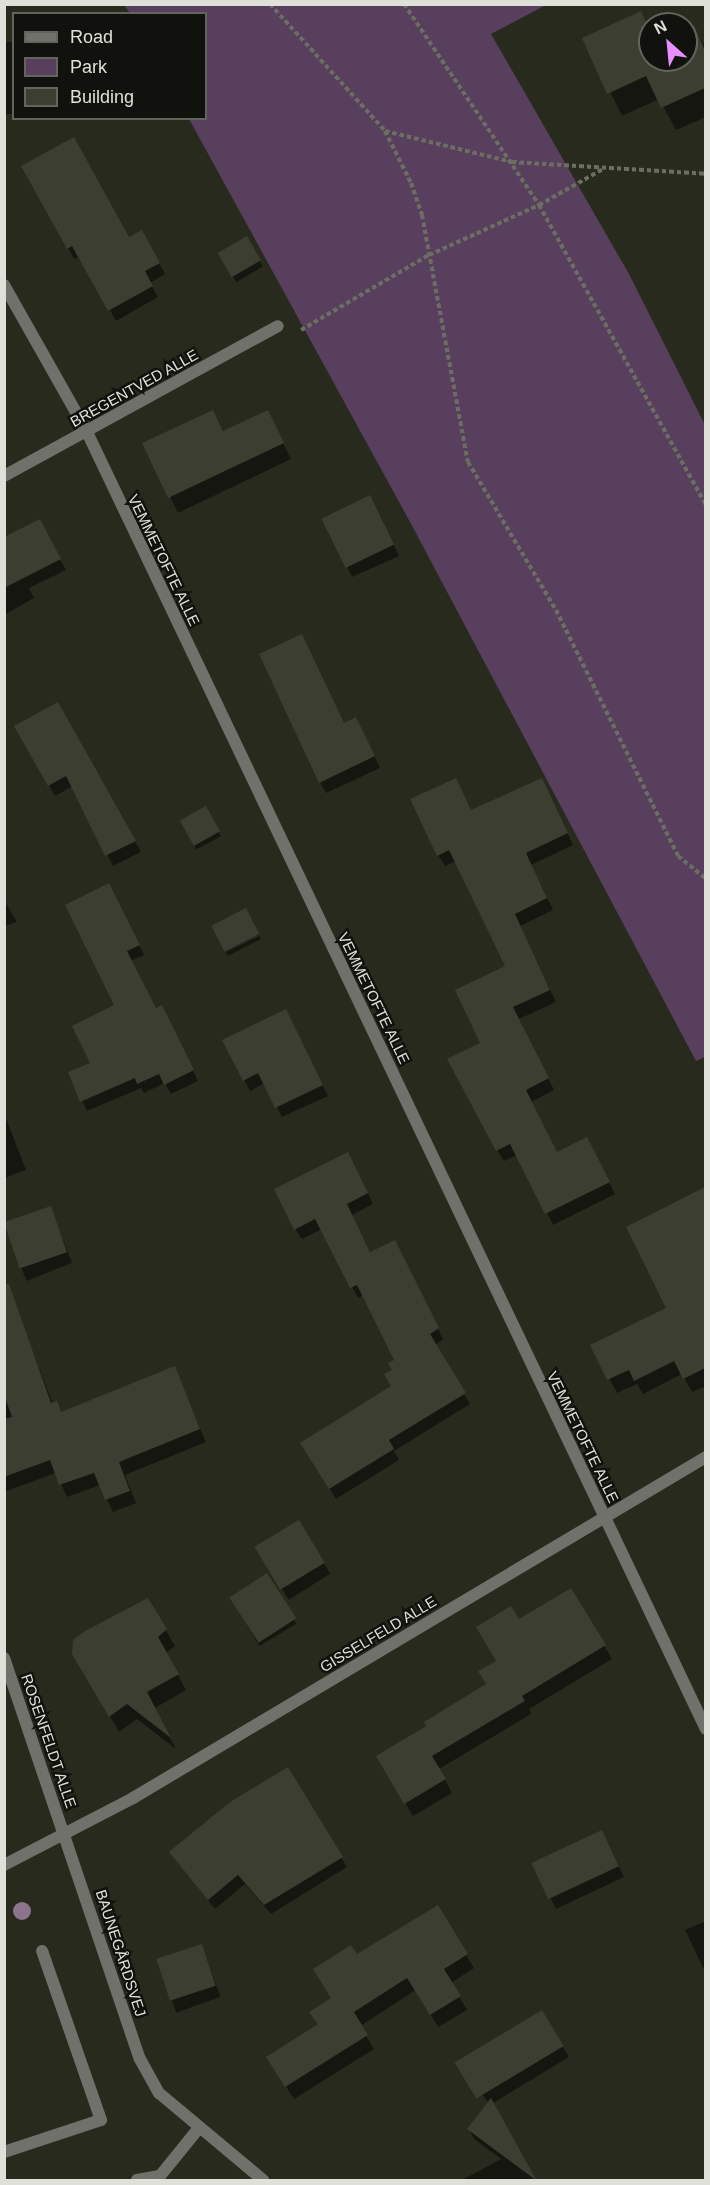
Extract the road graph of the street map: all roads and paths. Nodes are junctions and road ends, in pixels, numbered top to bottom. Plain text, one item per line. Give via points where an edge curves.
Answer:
1 (270, 4) edge
2 (404, 4) edge
3 (385, 131) junction
4 (512, 162) junction
5 (603, 169) junction
6 (705, 174) edge
7 (538, 205) junction
8 (429, 255) junction
9 (4, 285) edge
10 (278, 326) joint
11 (87, 432) junction
12 (4, 476) edge
13 (705, 505) edge
14 (705, 879) edge
15 (705, 1457) edge
16 (605, 1517) junction
17 (4, 1658) edge
18 (705, 1729) edge
19 (65, 1834) junction
20 (4, 1865) edge
21 (42, 1951) dead end
22 (198, 2129) junction
23 (4, 2152) edge
24 (137, 2181) edge
25 (263, 2181) edge

1 - 3 path
2 - 4 path
3 - 4 path
3 - 8 path via 411,183
4 - 5 path
4 - 7 path
5 - 6 path
5 - 7 path
7 - 8 path
7 - 13 path
8 - 10 path via 304,331
8 - 14 path via 468,462 556,610 678,856
9 - 11 street, VEMMETOFTE ALLE
10 - 11 street, BREGENTVED ALLE
11 - 12 street, BREGENTVED ALLE
11 - 16 street, VEMMETOFTE ALLE
15 - 16 street, GISSELFELD ALLE
16 - 18 street, VEMMETOFTE ALLE
16 - 19 street, GISSELFELD ALLE
17 - 19 street, ROSENFELDT ALLE
19 - 20 street
19 - 22 street, BAUNEGÅRDSVEJ via 140,2059 159,2093
21 - 23 street via 101,2120
22 - 24 street via 160,2176
22 - 25 street, BAUNEGÅRDSVEJ

